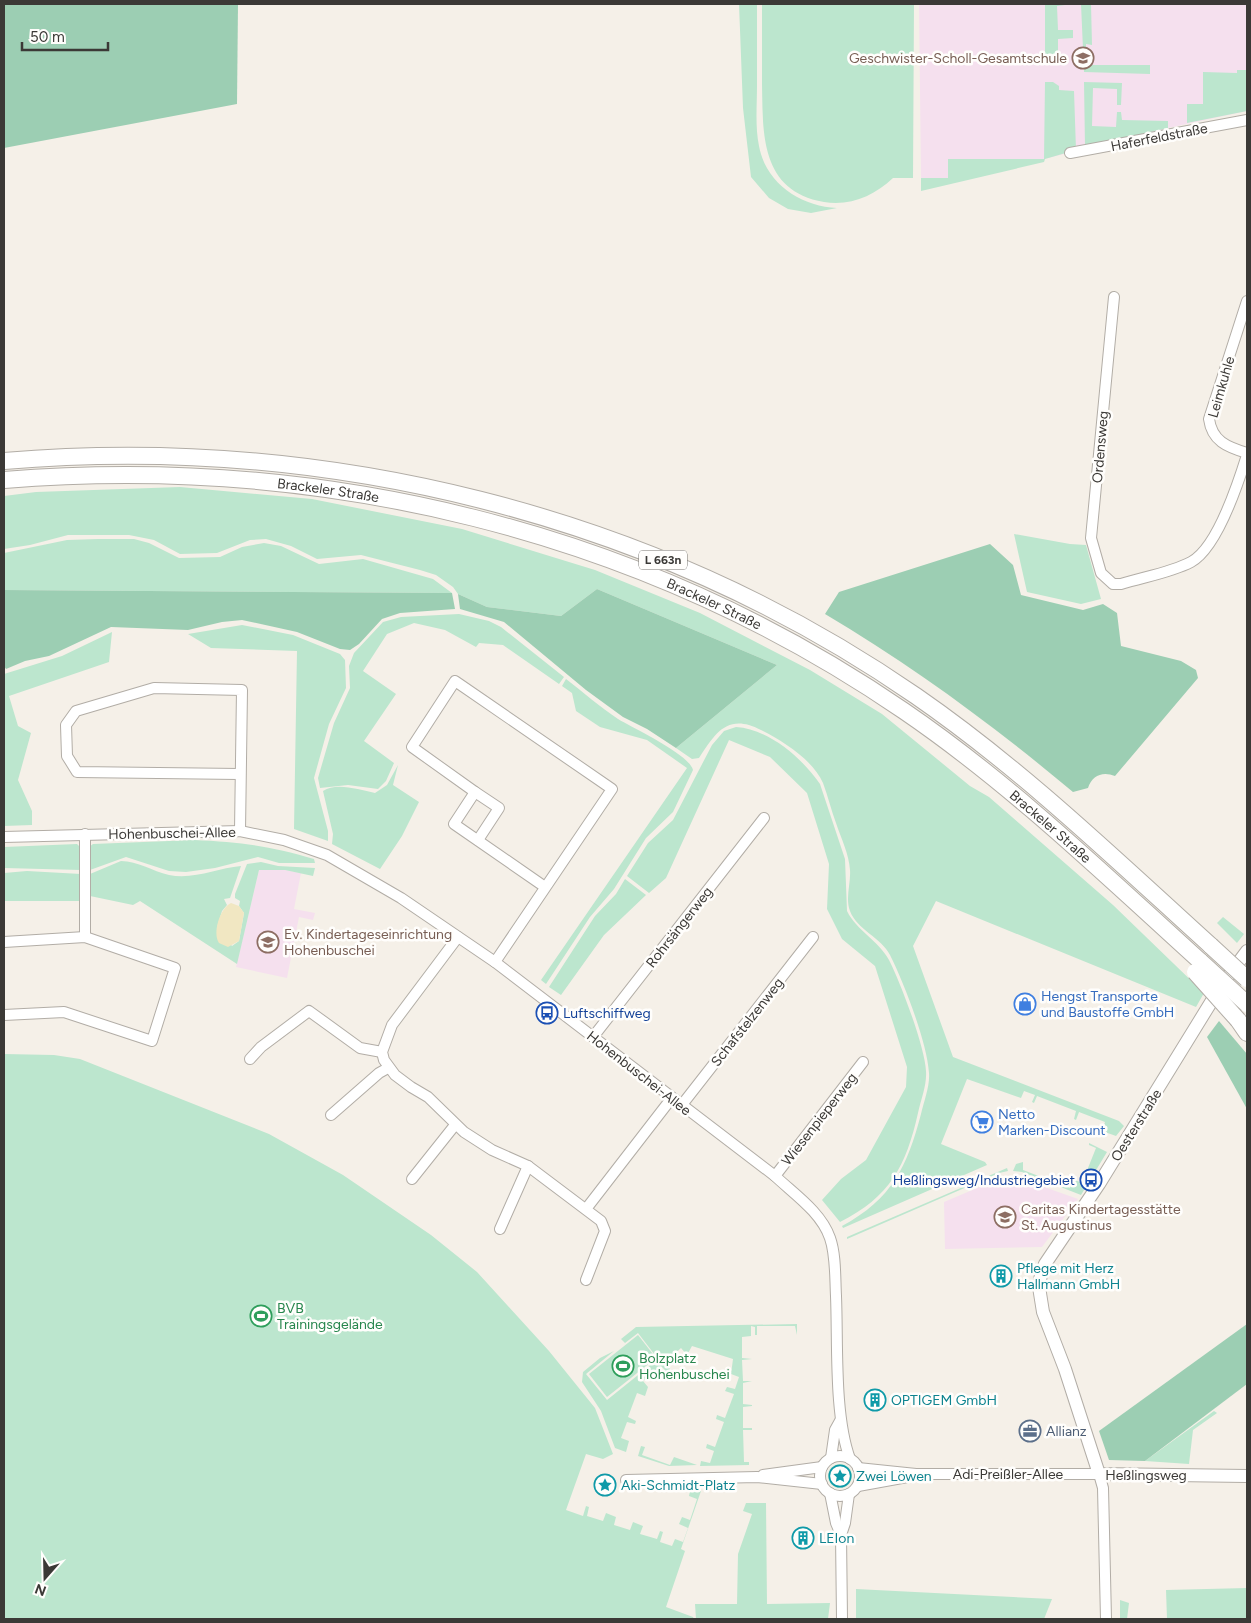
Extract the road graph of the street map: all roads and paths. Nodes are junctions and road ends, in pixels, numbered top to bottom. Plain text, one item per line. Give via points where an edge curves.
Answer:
1 (1247, 120) edge
2 (1070, 153) dead end
3 (1114, 297) dead end
4 (1247, 302) edge
5 (1247, 454) edge
6 (4, 461) edge
7 (4, 480) edge
8 (240, 774) junction
9 (475, 792) junction
10 (764, 818) dead end
11 (240, 831) junction
12 (85, 834) junction
13 (4, 837) edge
14 (478, 840) junction
15 (545, 887) junction
16 (85, 937) junction
17 (458, 937) junction
18 (814, 937) dead end
19 (4, 942) edge
20 (1247, 951) edge
21 (495, 962) junction
22 (1198, 967) junction
23 (1247, 979) edge
24 (1247, 1004) edge
25 (4, 1015) edge
26 (1242, 1027) edge
27 (593, 1037) junction
28 (382, 1052) junction
29 (250, 1059) dead end
30 (863, 1062) dead end
31 (388, 1068) junction
32 (672, 1099) junction
33 (681, 1106) junction
34 (332, 1115) dead end
35 (455, 1125) junction
36 (528, 1166) junction
37 (774, 1176) junction
38 (412, 1179) dead end
39 (586, 1209) junction
40 (500, 1229) dead end
41 (586, 1280) dead end
42 (840, 1421) junction
43 (831, 1458) junction
44 (850, 1459) junction
45 (822, 1467) junction
46 (858, 1468) junction
47 (916, 1474) junction
48 (1099, 1474) junction
49 (1247, 1476) edge
50 (757, 1478) junction
51 (626, 1480) dead end
52 (822, 1484) junction
53 (858, 1486) junction
54 (830, 1493) junction
55 (849, 1494) junction
56 (841, 1535) junction
57 (842, 1619) edge
58 (1106, 1619) edge

1 - 2 street, Haferfeldstraße
3 - 5 street, Ordensweg via 1091,538 1101,573 1113,584 1121,584 1178,567 1201,556 1215,536
4 - 5 street, Leimkuhle via 1209,418 1218,440
6 - 23 highway, Brackeler Straße / L 663n, bridge via 181,456 305,466 458,493 519,509 643,552 770,610 835,644 914,695 1002,760 1089,833
7 - 22 highway, Brackeler Straße / L 663n via 125,474 292,483 354,492 482,519 629,567 762,626 896,706 967,756 1018,798 1143,909
8 - 8 street via 242,690 154,688 76,711 66,725 67,756 76,772
8 - 11 street
9 - 14 street via 454,824
9 - 14 street via 499,808
9 - 15 street via 412,747 455,681 612,789
10 - 27 street, Rohrsängerweg
11 - 12 street, Hohenbuschei-Allee
11 - 17 street, Hohenbuschei-Allee via 284,840 333,859 401,898
12 - 13 street, Hohenbuschei-Allee
12 - 16 street
14 - 15 street
15 - 21 street
16 - 19 street
16 - 25 street via 175,968 152,1041 64,1012
17 - 21 street, Hohenbuschei-Allee
17 - 28 street via 392,1024
18 - 33 street, Schafstelzenweg
20 - 48 street, Oesterstraße via 1221,986 1041,1274 1039,1287 1043,1312
21 - 27 street, Hohenbuschei-Allee
22 - 24 highway, bridge
22 - 26 highway, bridge
27 - 32 street, Hohenbuschei-Allee
28 - 29 street via 360,1048 309,1011
28 - 31 street
30 - 37 street, Wiesenpieperweg
31 - 34 street
31 - 35 street via 402,1082 428,1097
32 - 33 street, Hohenbuschei-Allee
32 - 39 street
33 - 37 street, Hohenbuschei-Allee
35 - 36 street via 492,1150
35 - 38 street
36 - 39 street
36 - 40 street
37 - 42 street, Hohenbuschei-Allee via 812,1210 831,1239
39 - 41 street via 601,1221 605,1232
42 - 43 street, Hohenbuschei-Allee via 835,1430
42 - 44 street, Hohenbuschei-Allee
43 - 44 street
43 - 45 street
44 - 46 street
45 - 50 street via 765,1474
45 - 52 street
46 - 47 street, Adi-Preißler-Allee
46 - 53 street
47 - 48 street, Adi-Preißler-Allee
47 - 53 street, Adi-Preißler-Allee
48 - 49 street, Heßlingsweg
48 - 58 street, Heßlingsweg via 1103,1488
50 - 51 street
50 - 52 street
52 - 54 street
53 - 55 street
54 - 55 street
54 - 56 street
55 - 56 street
56 - 57 street

